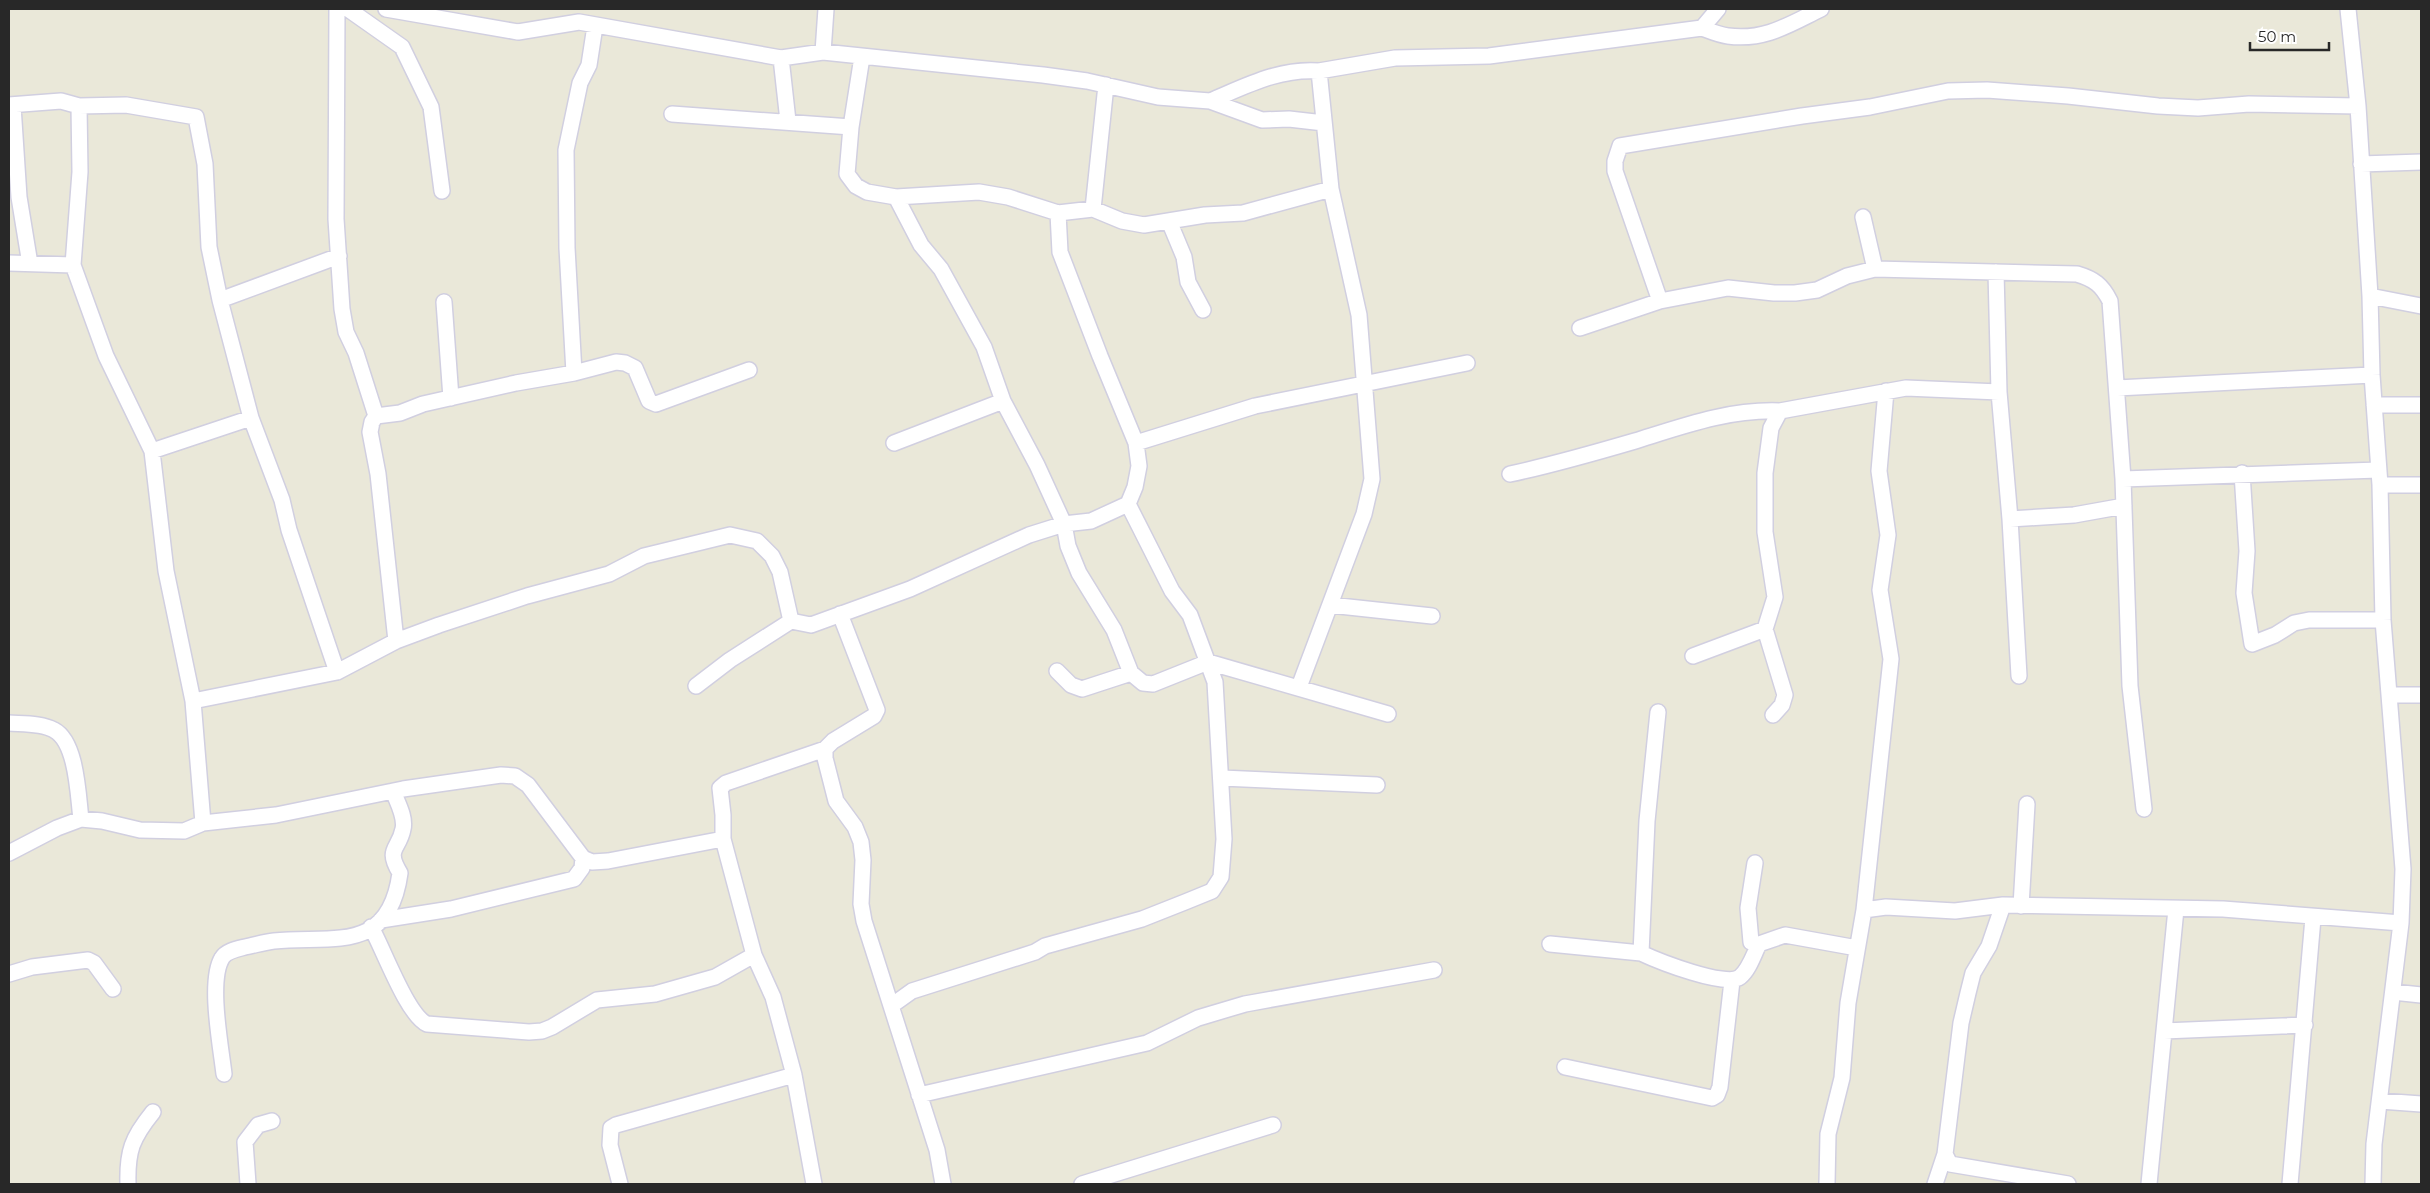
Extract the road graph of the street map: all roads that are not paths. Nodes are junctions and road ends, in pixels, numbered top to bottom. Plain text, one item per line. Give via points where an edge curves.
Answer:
1 (337, 9) edge
2 (348, 9) edge
3 (386, 9) edge
4 (826, 9) edge
5 (1718, 9) edge
6 (1821, 9) edge
7 (2348, 9) edge
8 (579, 15) edge
9 (595, 26) junction
10 (1702, 28) junction
11 (823, 52) junction
12 (862, 57) junction
13 (781, 58) junction
14 (1319, 71) junction
15 (1106, 86) junction
16 (1210, 101) junction
17 (11, 105) edge
18 (79, 106) junction
19 (2358, 106) junction
20 (672, 114) dead end
21 (788, 121) junction
22 (1324, 123) junction
23 (851, 127) junction
24 (2421, 162) edge
25 (2361, 164) junction
26 (1331, 189) junction
27 (442, 191) dead end
28 (896, 197) junction
29 (1092, 209) junction
30 (1058, 213) junction
31 (1862, 218) dead end
32 (1169, 220) junction
33 (339, 256) junction
34 (9, 263) edge
35 (30, 264) junction
36 (73, 265) junction
37 (1875, 268) junction
38 (1996, 272) junction
39 (2370, 296) junction
40 (220, 300) junction
41 (1660, 301) junction
42 (444, 302) dead end
43 (2421, 306) edge
44 (1203, 310) dead end
45 (1580, 328) dead end
46 (1468, 363) dead end
47 (749, 370) dead end
48 (574, 373) junction
49 (2372, 375) junction
50 (1364, 385) junction
51 (2116, 388) junction
52 (1886, 391) junction
53 (1999, 392) junction
54 (452, 398) junction
55 (1003, 401) junction
56 (2374, 405) junction
57 (2421, 405) edge
58 (1780, 411) junction
59 (376, 416) junction
60 (251, 418) junction
61 (894, 443) dead end
62 (1136, 443) junction
63 (152, 451) junction
64 (2242, 473) junction
65 (1510, 474) dead end
66 (2379, 477) junction
67 (2123, 479) junction
68 (2421, 485) edge
69 (1128, 504) junction
70 (2124, 506) junction
71 (2010, 520) junction
72 (1064, 524) junction
73 (1330, 605) junction
74 (840, 614) junction
75 (1432, 616) dead end
76 (2383, 620) junction
77 (791, 621) junction
78 (1765, 630) junction
79 (396, 641) junction
80 (1693, 656) dead end
81 (1208, 662) junction
82 (1057, 671) dead end
83 (337, 672) junction
84 (1131, 673) junction
85 (2018, 676) dead end
86 (696, 686) dead end
87 (1299, 687) junction
88 (2389, 695) junction
89 (2421, 695) edge
90 (193, 701) junction
91 (1658, 712) dead end
92 (1388, 714) dead end
93 (1773, 715) dead end
94 (9, 723) edge
95 (825, 749) junction
96 (1222, 778) junction
97 (1377, 784) dead end
98 (393, 791) junction
99 (2027, 804) dead end
100 (2144, 809) dead end
101 (81, 819) junction
102 (203, 823) junction
103 (723, 839) junction
104 (9, 853) edge
105 (583, 858) junction
106 (1755, 863) dead end
107 (2002, 906) junction
108 (2021, 906) junction
109 (2176, 909) junction
110 (1864, 910) junction
111 (2313, 918) junction
112 (376, 923) junction
113 (2401, 923) junction
114 (1550, 944) dead end
115 (1759, 944) junction
116 (1857, 948) junction
117 (1641, 953) junction
118 (754, 956) junction
119 (1434, 970) dead end
120 (9, 974) edge
121 (1732, 981) junction
122 (113, 990) dead end
123 (2393, 992) junction
124 (2421, 995) edge
125 (891, 1006) junction
126 (2305, 1025) junction
127 (2164, 1031) junction
128 (1565, 1068) dead end
129 (224, 1074) dead end
130 (794, 1075) junction
131 (919, 1096) junction
132 (2380, 1101) junction
133 (2421, 1104) edge
134 (153, 1112) dead end
135 (272, 1121) dead end
136 (1273, 1125) dead end
137 (1945, 1154) junction
138 (128, 1184) edge
139 (248, 1184) edge
140 (620, 1184) edge
141 (814, 1184) edge
142 (943, 1184) edge
143 (1082, 1184) edge
144 (1827, 1184) edge
145 (1935, 1184) edge
146 (2068, 1184) edge
147 (2148, 1184) edge
148 (2290, 1184) edge
149 (2373, 1184) edge

1 - 33 street via 335,127
2 - 27 street via 402,46 431,107
3 - 8 street via 518,32
4 - 11 street
5 - 10 street
6 - 10 street via 1782,30 1753,37 1727,36
7 - 19 street
8 - 9 street
9 - 13 street
9 - 48 street via 589,65 580,83 566,150 567,248
10 - 14 street via 1489,56 1395,58
11 - 12 street
11 - 13 street
12 - 15 street via 1043,75
12 - 23 street
13 - 21 street
14 - 16 street via 1299,69 1277,74
14 - 22 street
15 - 16 street via 1158,97
15 - 29 street
16 - 22 street via 1262,120
17 - 18 street via 61,101
17 - 35 street via 19,197
18 - 36 street via 80,172
18 - 40 street via 126,105 196,117 205,164 209,247
19 - 25 street
19 - 41 street via 2249,104 2198,108 1988,90 1948,91 1870,107 1620,146 1615,171
20 - 21 street
21 - 23 street
22 - 26 street
23 - 28 street via 847,174 856,186 867,192
24 - 25 street
25 - 39 street
26 - 32 street via 1243,213
26 - 50 street via 1359,315
28 - 30 street via 979,192
28 - 55 street via 921,245 941,269 984,347
29 - 30 street
29 - 32 street via 1144,226
30 - 62 street via 1060,252
31 - 37 street
32 - 44 street via 1184,257 1188,282
33 - 40 street
33 - 59 street via 346,332
34 - 35 street
35 - 36 street
36 - 63 street via 106,356
37 - 38 street
37 - 41 street via 1817,290 1774,294 1728,288
38 - 51 street via 2077,274 2093,279 2110,301
38 - 53 street
39 - 43 street
39 - 49 street
40 - 60 street
41 - 45 street
42 - 54 street
46 - 50 street
47 - 48 street via 656,404 649,401 635,368 626,363 616,362
48 - 54 street
49 - 51 street
49 - 56 street
50 - 62 street via 1255,406
50 - 73 street via 1372,479 1364,514
51 - 67 street
52 - 53 street via 1930,388
52 - 58 street
52 - 110 street via 1879,471 1888,535 1880,590 1892,659
53 - 71 street
54 - 59 street via 400,413
55 - 61 street
55 - 72 street
56 - 57 street
56 - 66 street
58 - 65 street via 1756,410 1712,417 1598,452
58 - 78 street via 1771,428 1765,473 1765,532 1775,597
59 - 79 street via 370,432 380,483
60 - 63 street
60 - 83 street via 282,500
62 - 69 street via 1139,466
63 - 90 street via 166,571
64 - 66 street
64 - 67 street
64 - 76 street via 2247,551 2244,593 2252,644 2294,623 2309,620
66 - 68 street
66 - 76 street
67 - 70 street
69 - 72 street via 1091,521
69 - 81 street via 1172,590 1190,615
70 - 71 street via 2074,515
70 - 100 street via 2130,686
71 - 85 street
72 - 74 street via 1029,535 910,589
72 - 84 street via 1068,546 1079,573 1114,630
73 - 75 street
73 - 87 street
74 - 77 street via 811,625
74 - 95 street via 877,710 874,716 832,741
76 - 88 street
77 - 79 street via 780,572 772,556 757,541 730,535 644,556 609,574 527,596
77 - 86 street
78 - 80 street
78 - 93 street via 1785,695 1782,705
79 - 83 street
81 - 84 street via 1153,684 1143,683
81 - 87 street
81 - 96 street via 1215,682
82 - 84 street via 1071,685 1082,689
83 - 90 street
87 - 92 street
88 - 89 street
88 - 113 street via 2403,869
90 - 102 street
91 - 117 street via 1647,821
94 - 101 street via 47,728 63,736 72,756
95 - 103 street via 726,783 720,788
95 - 125 street via 836,801 855,827 861,842 864,921
96 - 97 street
96 - 125 street via 1222,877 1212,891 1142,919 1045,946 912,991
98 - 102 street via 276,815
98 - 105 street via 501,775 515,776 528,785
98 - 112 street via 403,823 393,855 400,873 394,897
99 - 108 street
101 - 102 street via 164,833 184,831
101 - 104 street
103 - 105 street via 608,861 592,862
103 - 118 street
105 - 112 street via 582,868 574,879 451,909
106 - 115 street via 1748,908 1749,939
107 - 108 street
107 - 110 street via 1954,911 1886,907
107 - 137 street via 1989,946 1973,973 1961,1022
108 - 109 street
109 - 111 street via 2223,909
109 - 127 street
110 - 116 street
111 - 113 street
111 - 126 street
112 - 118 street via 408,1002 420,1021 427,1024 542,1031 597,1000 655,994 715,977
112 - 129 street via 358,936 338,940 274,941 233,950 222,956 216,1004
113 - 123 street
114 - 117 street
115 - 116 street via 1785,935
115 - 121 street via 1747,970
116 - 144 street via 1848,1003 1841,1086 1828,1134
117 - 121 street via 1718,980
118 - 130 street via 772,997
119 - 131 street via 1245,1004 1198,1018 1147,1043
120 - 122 street via 32,967 88,960 94,963
121 - 128 street via 1720,1087 1712,1098
123 - 124 street
123 - 132 street
125 - 131 street
126 - 127 street
126 - 148 street
127 - 147 street
130 - 140 street via 611,1128 610,1144
130 - 141 street
131 - 142 street via 937,1150
132 - 133 street
132 - 149 street
134 - 138 street via 129,1149
135 - 139 street via 258,1124 244,1142
136 - 143 street
137 - 145 street
137 - 146 street via 1950,1164

